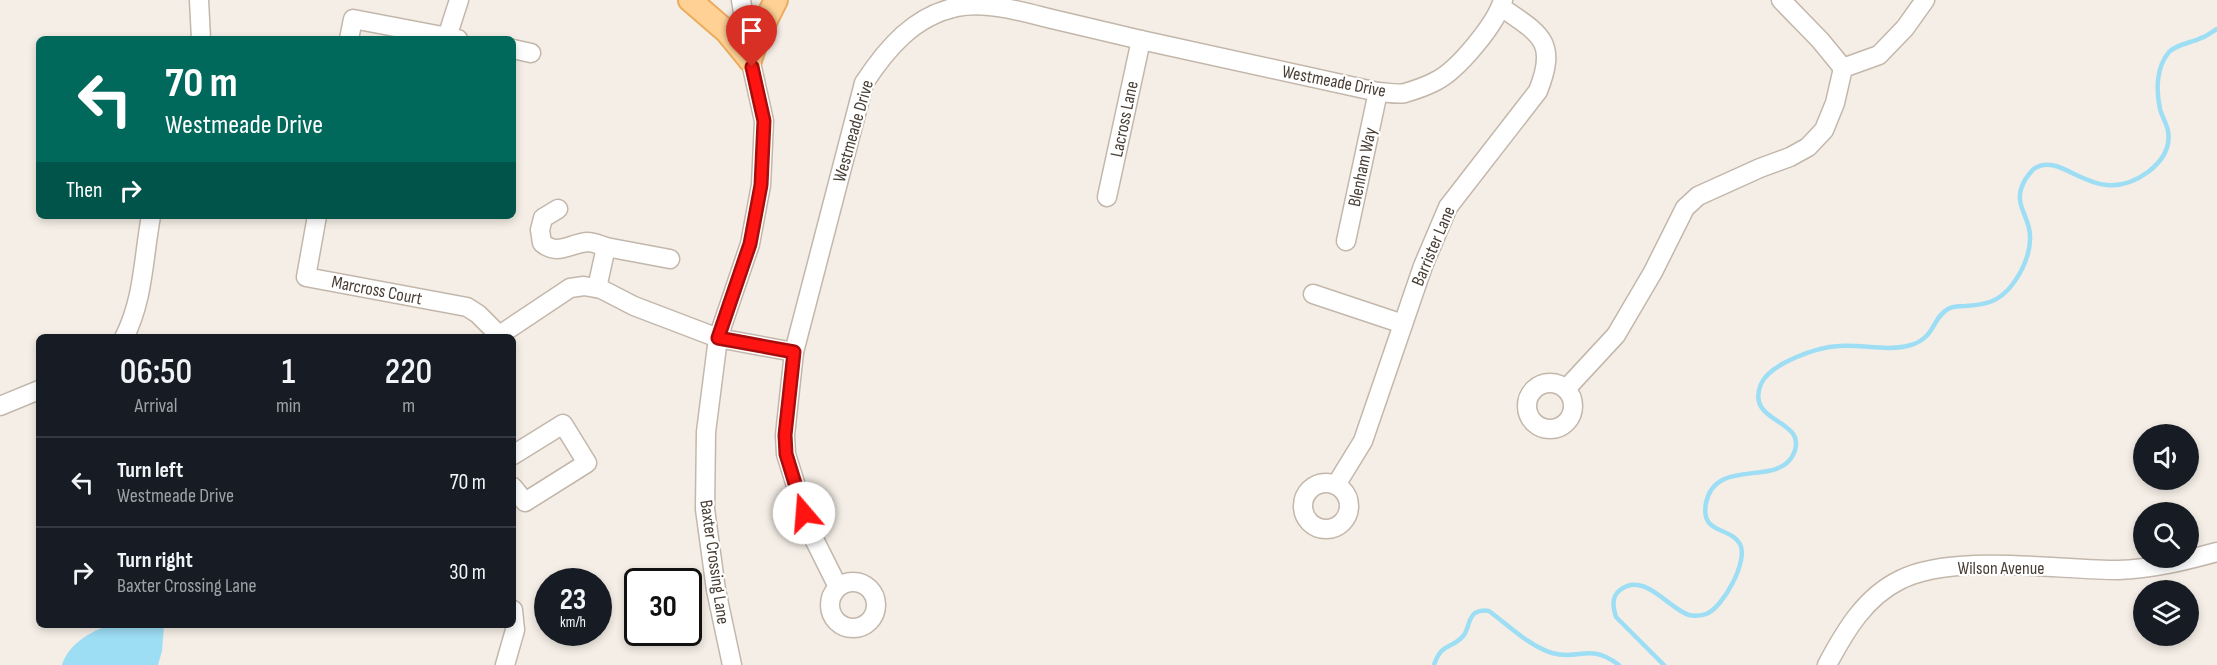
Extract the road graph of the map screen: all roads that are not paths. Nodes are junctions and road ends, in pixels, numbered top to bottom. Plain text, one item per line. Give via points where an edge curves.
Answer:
1 (199, 0) edge
2 (459, 0) edge
3 (690, 0) edge
4 (741, 0) edge
5 (776, 0) edge
6 (1781, 0) edge
7 (1925, 0) edge
8 (1502, 4) edge
9 (201, 36) edge
10 (350, 36) edge
11 (442, 36) edge
12 (453, 36) edge
13 (1141, 40) junction
14 (750, 60) junction
15 (1843, 68) junction
16 (1378, 92) junction
17 (1107, 197) dead end
18 (558, 208) dead end
19 (151, 219) edge
20 (316, 219) edge
21 (1346, 241) dead end
22 (606, 247) junction
23 (670, 259) dead end
24 (597, 288) junction
25 (1313, 294) dead end
26 (1403, 324) junction
27 (126, 334) edge
28 (494, 334) edge
29 (499, 334) edge
30 (718, 338) junction
31 (794, 352) junction
32 (1566, 389) dead end
33 (36, 391) edge
34 (0, 406) edge
35 (516, 453) edge
36 (1336, 485) dead end
37 (516, 491) edge
38 (2217, 552) edge
39 (838, 587) dead end
40 (515, 628) edge
41 (505, 665) edge
42 (732, 665) edge
43 (1827, 665) edge

1 - 9 street
2 - 12 street
3 - 14 main road via 728,32
4 - 14 street, Baxter Crossing Lane
5 - 14 main road
6 - 15 street
7 - 15 street via 1879,55
8 - 16 street, Westmeade Drive via 1485,35 1450,72 1403,93
8 - 26 street, Barrister Lane via 1545,44 1545,75 1538,91 1448,207
10 - 11 street via 353,19
13 - 16 street, Westmeade Drive
13 - 17 street, Lacross Lane
13 - 31 street, Westmeade Drive via 984,6 957,7 894,42 864,83
14 - 30 street, Baxter Crossing Lane via 764,121 761,185 750,244
15 - 32 street via 1824,130 1808,147 1698,196 1685,208 1616,335
16 - 21 street, Blenham Way
18 - 22 street via 543,218 542,243 550,249 591,242
19 - 27 street via 142,288
20 - 28 street, Marcross Court via 306,277 467,307
22 - 23 street
22 - 24 street
24 - 29 street via 570,288
24 - 30 street
25 - 26 street
26 - 36 street, Barrister Lane via 1363,441
30 - 31 street
30 - 42 street, Baxter Crossing Lane via 706,432 705,509
31 - 39 street, Westmeade Drive via 786,454 810,531
33 - 34 street
35 - 37 street via 563,424 587,463 525,502
38 - 43 street, Wilson Avenue via 2181,562 2119,570 1973,565 1920,572 1876,595 1858,613
40 - 41 street

